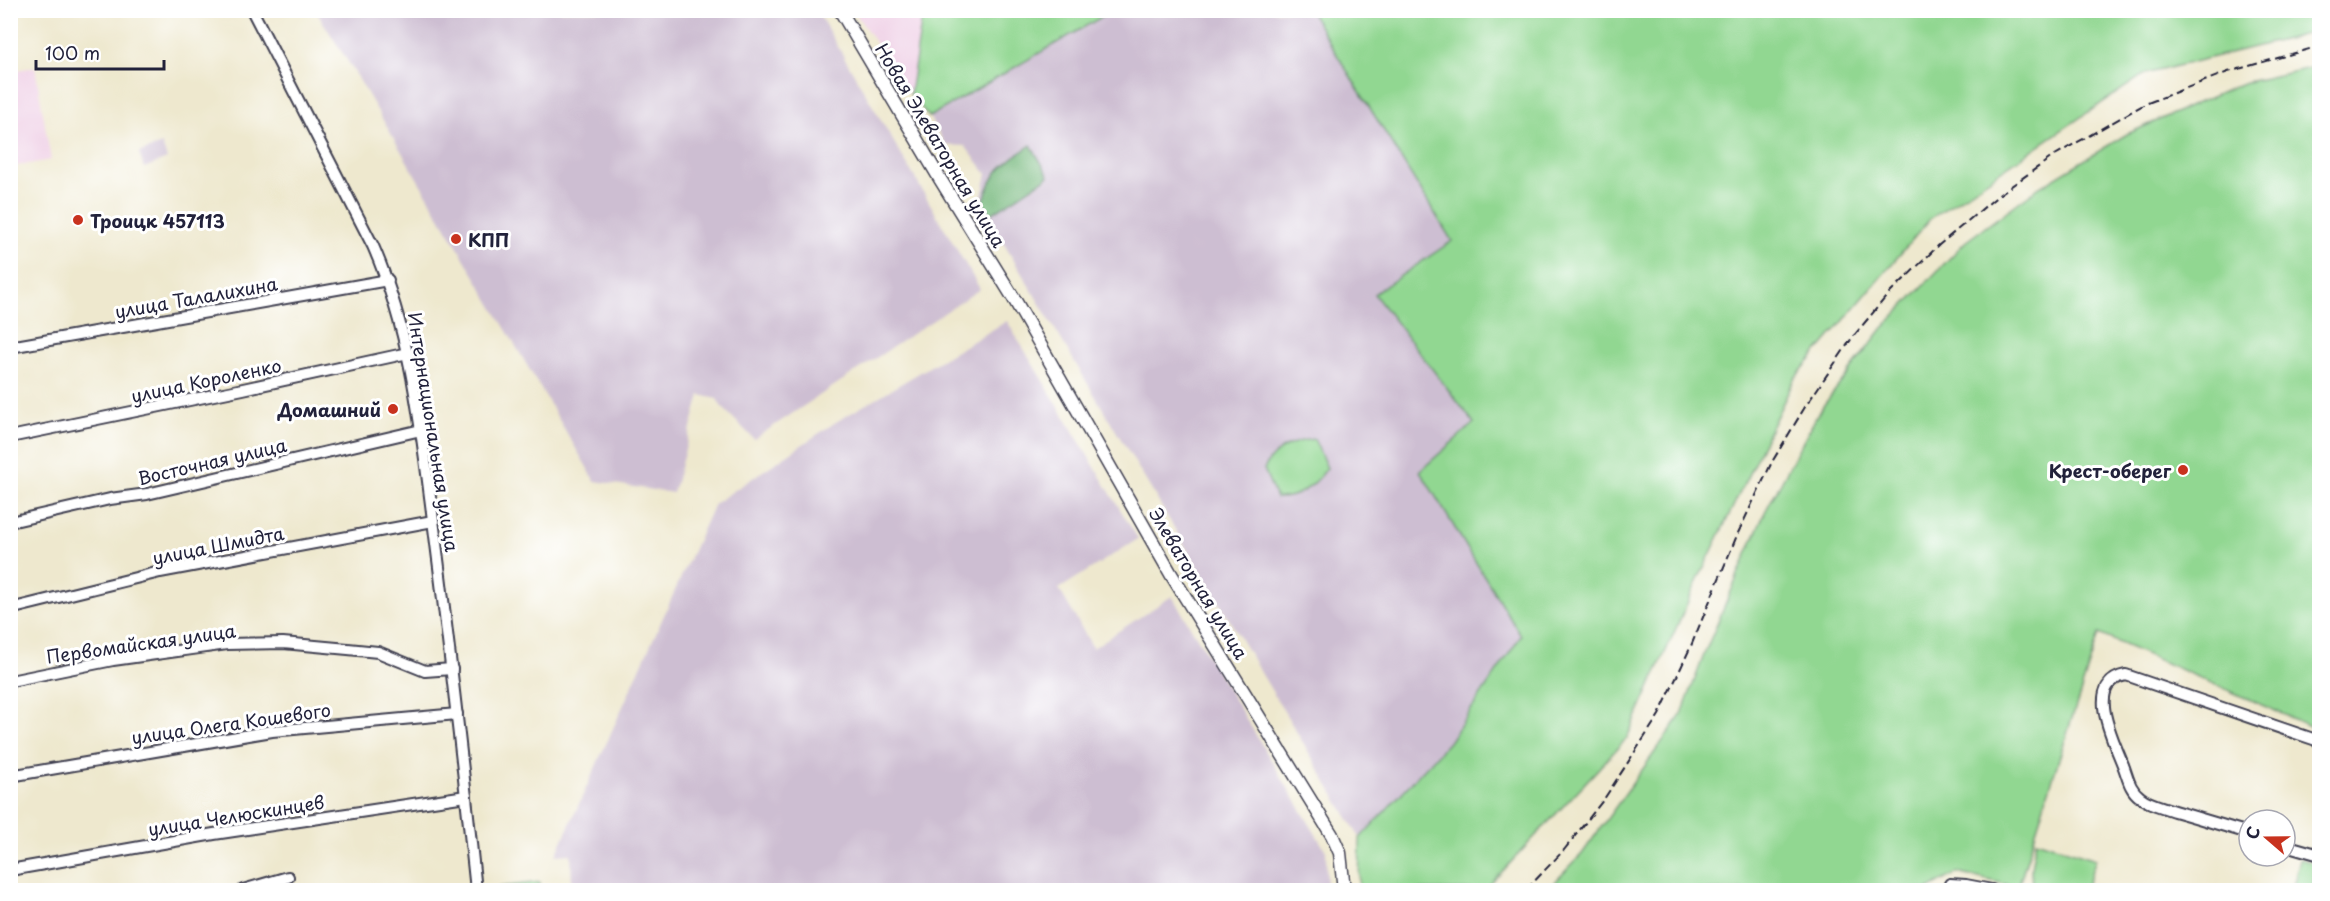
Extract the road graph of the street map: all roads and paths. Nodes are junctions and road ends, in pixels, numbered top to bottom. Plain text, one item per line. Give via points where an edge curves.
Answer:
1 (252, 10) edge
2 (840, 10) edge
3 (388, 280) junction
4 (1013, 297) joint
5 (10, 347) edge
6 (408, 353) junction
7 (421, 430) junction
8 (10, 437) edge
9 (433, 521) junction
10 (10, 522) edge
11 (10, 609) edge
12 (452, 669) junction
13 (10, 681) edge
14 (457, 714) junction
15 (2319, 744) edge
16 (10, 776) edge
17 (466, 796) junction
18 (2237, 830) edge
19 (2297, 848) edge
20 (2319, 855) edge
21 (10, 870) edge
22 (288, 877) dead end
23 (1950, 884) dead end
24 (243, 891) edge
25 (476, 891) edge
26 (1344, 891) edge
27 (1992, 891) edge

1 - 3 street, Интернациональная улица
2 - 4 main road, Новая Элеваторная улица
3 - 5 street, улица Талалихина
3 - 6 street, Интернациональная улица
4 - 26 main road, Элеваторная улица via 1171,574 1332,835 1340,853
6 - 7 street, Интернациональная улица
6 - 8 street, улица Короленко
7 - 9 street, Интернациональная улица
7 - 10 street, Восточная улица
9 - 11 street, улица Шмидта via 160,572
9 - 12 street, Интернациональная улица
12 - 13 street, Первомайская улица via 425,671 378,652 283,643 227,644 112,660
12 - 14 street, Интернациональная улица
14 - 16 street, улица Олега Кошевого via 272,731
14 - 17 street, Интернациональная улица
15 - 18 street via 2127,675 2111,681 2104,697 2106,719 2130,786 2140,798
17 - 21 street, улица Челюскинцев
17 - 25 street, Интернациональная улица
19 - 20 street
22 - 24 street
23 - 27 street

